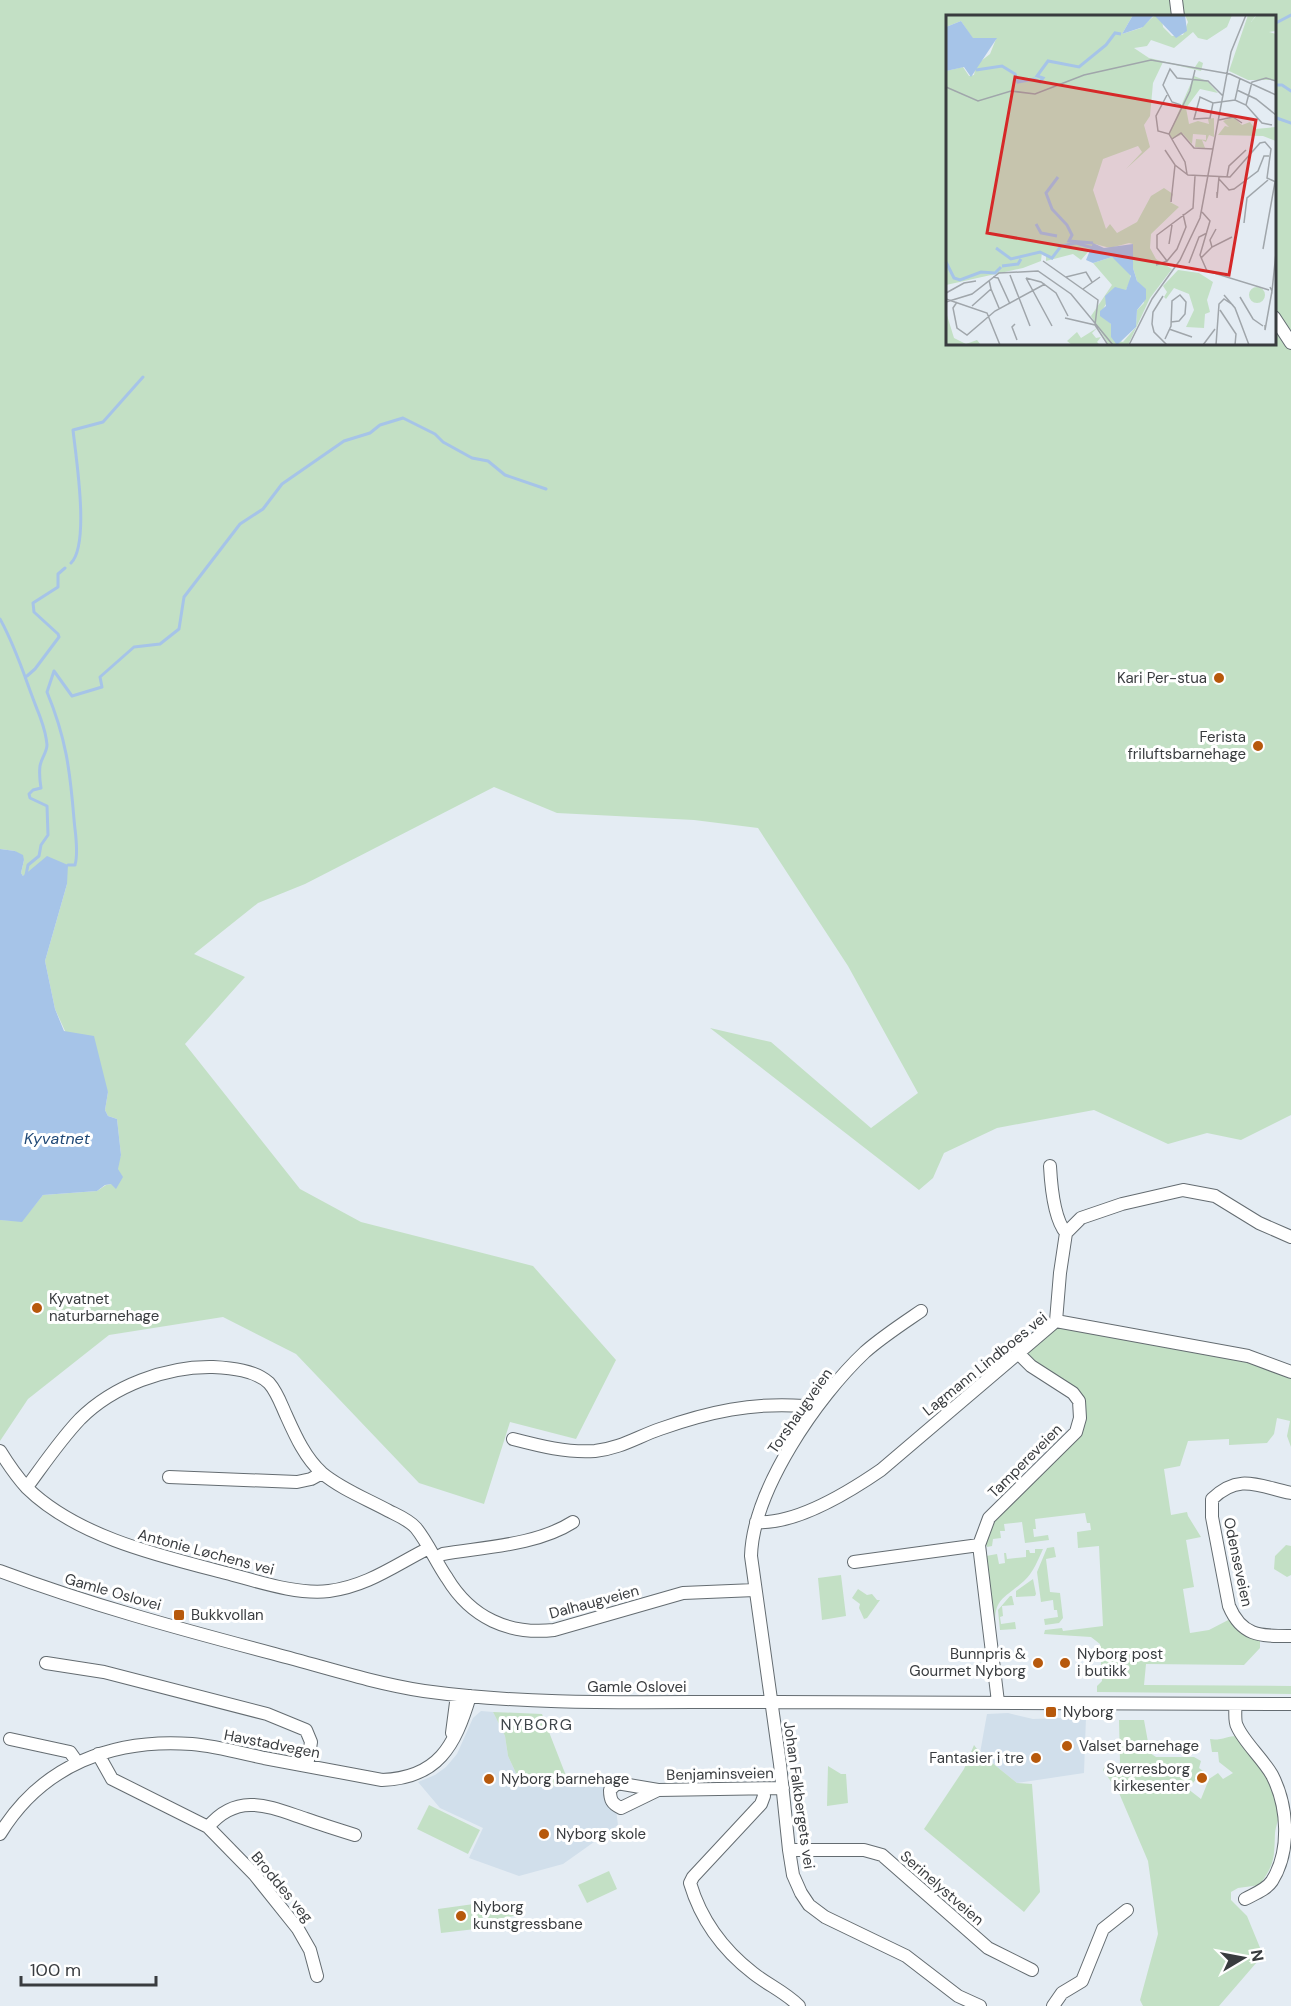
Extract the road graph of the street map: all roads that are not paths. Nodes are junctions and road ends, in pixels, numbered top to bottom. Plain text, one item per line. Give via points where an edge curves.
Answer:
1 (1176, 0) edge
2 (1178, 15) edge
3 (1276, 319) edge
4 (1291, 343) edge
5 (1050, 1166) dead end
6 (1066, 1233) junction
7 (1291, 1237) edge
8 (921, 1311) dead end
9 (1056, 1321) junction
10 (1019, 1354) junction
11 (1291, 1371) edge
12 (812, 1414) junction
13 (513, 1439) dead end
14 (0, 1451) edge
15 (322, 1473) junction
16 (169, 1476) dead end
17 (27, 1487) junction
18 (1291, 1493) edge
19 (573, 1522) dead end
20 (756, 1522) junction
21 (979, 1545) junction
22 (432, 1553) junction
23 (854, 1562) dead end
24 (0, 1571) edge
25 (755, 1590) junction
26 (1291, 1636) edge
27 (46, 1663) dead end
28 (457, 1695) junction
29 (470, 1696) junction
30 (771, 1702) junction
31 (998, 1702) junction
32 (1235, 1704) junction
33 (1291, 1704) edge
34 (10, 1739) dead end
35 (450, 1744) junction
36 (98, 1754) junction
37 (77, 1762) junction
38 (307, 1766) junction
39 (783, 1788) junction
40 (763, 1789) junction
41 (658, 1790) dead end
42 (208, 1827) junction
43 (0, 1834) edge
44 (356, 1835) dead end
45 (789, 1850) junction
46 (1245, 1899) dead end
47 (1127, 1910) dead end
48 (1032, 1970) dead end
49 (316, 1976) dead end
50 (799, 2006) edge
51 (981, 2006) edge
52 (1053, 2006) edge

1 - 2 street
3 - 4 street
5 - 6 street via 1060,1226
6 - 7 street via 1081,1218 1183,1190 1215,1196
6 - 9 street
8 - 12 street, Torshaugveien via 864,1353
9 - 10 street, Lagmann Lindboes vei
9 - 11 street, Lagmann Lindboes vei via 1248,1356
10 - 20 street, Lagmann Lindboes vei via 852,1490 819,1507 770,1523
10 - 21 street, Tampereveien via 1073,1394 1079,1401 1080,1418 1076,1432 989,1518
12 - 13 street via 804,1406 774,1404 722,1410 658,1430 631,1443 595,1450 546,1448
12 - 20 street, Torshaugveien via 781,1462
14 - 17 street, Antonie Løchens vei
15 - 16 street via 297,1482
15 - 17 street, Dalhaugveien via 310,1460 267,1382 246,1372 206,1367 144,1379 101,1402 81,1419
15 - 22 street, Dalhaugveien via 411,1522
17 - 22 street, Antonie Løchens vei via 67,1516 132,1547 282,1588 327,1591 351,1587
18 - 26 street, Odenseveien via 1242,1482 1224,1488 1212,1499 1221,1567 1235,1618 1254,1634
19 - 22 street via 540,1538
20 - 25 street, Torshaugveien via 751,1556
21 - 23 street
21 - 31 street, Tampereveien
22 - 25 street, Dalhaugveien via 447,1580 473,1610 489,1621 516,1630 554,1630 683,1593
24 - 28 street, Gamle Oslovei via 214,1638 378,1682
25 - 30 street, Torshaugveien
27 - 38 street via 104,1672 267,1714 306,1730 312,1742
28 - 29 street, Gamle Oslovei
28 - 35 street
29 - 30 street, Gamle Oslovei via 528,1701
29 - 35 street, Havstadvegen
30 - 31 street, Gamle Oslovei
30 - 39 street, Johan Falkbergets vei
31 - 32 street, Gamle Oslovei
32 - 33 street, Gamle Oslovei
32 - 46 street via 1236,1725 1271,1774 1284,1811 1282,1861 1271,1883
34 - 37 street via 70,1752
35 - 38 street, Havstadvegen via 436,1763 401,1779 382,1780
36 - 37 street, Havstadvegen
36 - 38 street, Havstadvegen via 137,1745 194,1744
36 - 42 street, Broddes veg via 112,1779
37 - 43 street, Havstadvegen via 30,1796
39 - 40 street, Benjaminsveien
39 - 45 street, Johan Falkbergets vei
40 - 41 street, Benjaminsveien
40 - 50 street via 761,1804 690,1883 706,1922 721,1944
42 - 44 street via 228,1810 260,1804
42 - 49 street, Broddes veg via 254,1874 298,1929 310,1950
45 - 48 street, Serinelystveien via 864,1850 882,1855 988,1948
45 - 51 street, Johan Falkbergets vei via 793,1875 809,1905 825,1917 906,1956 958,1996
47 - 52 street via 1103,1929 1082,1981 1062,1993

